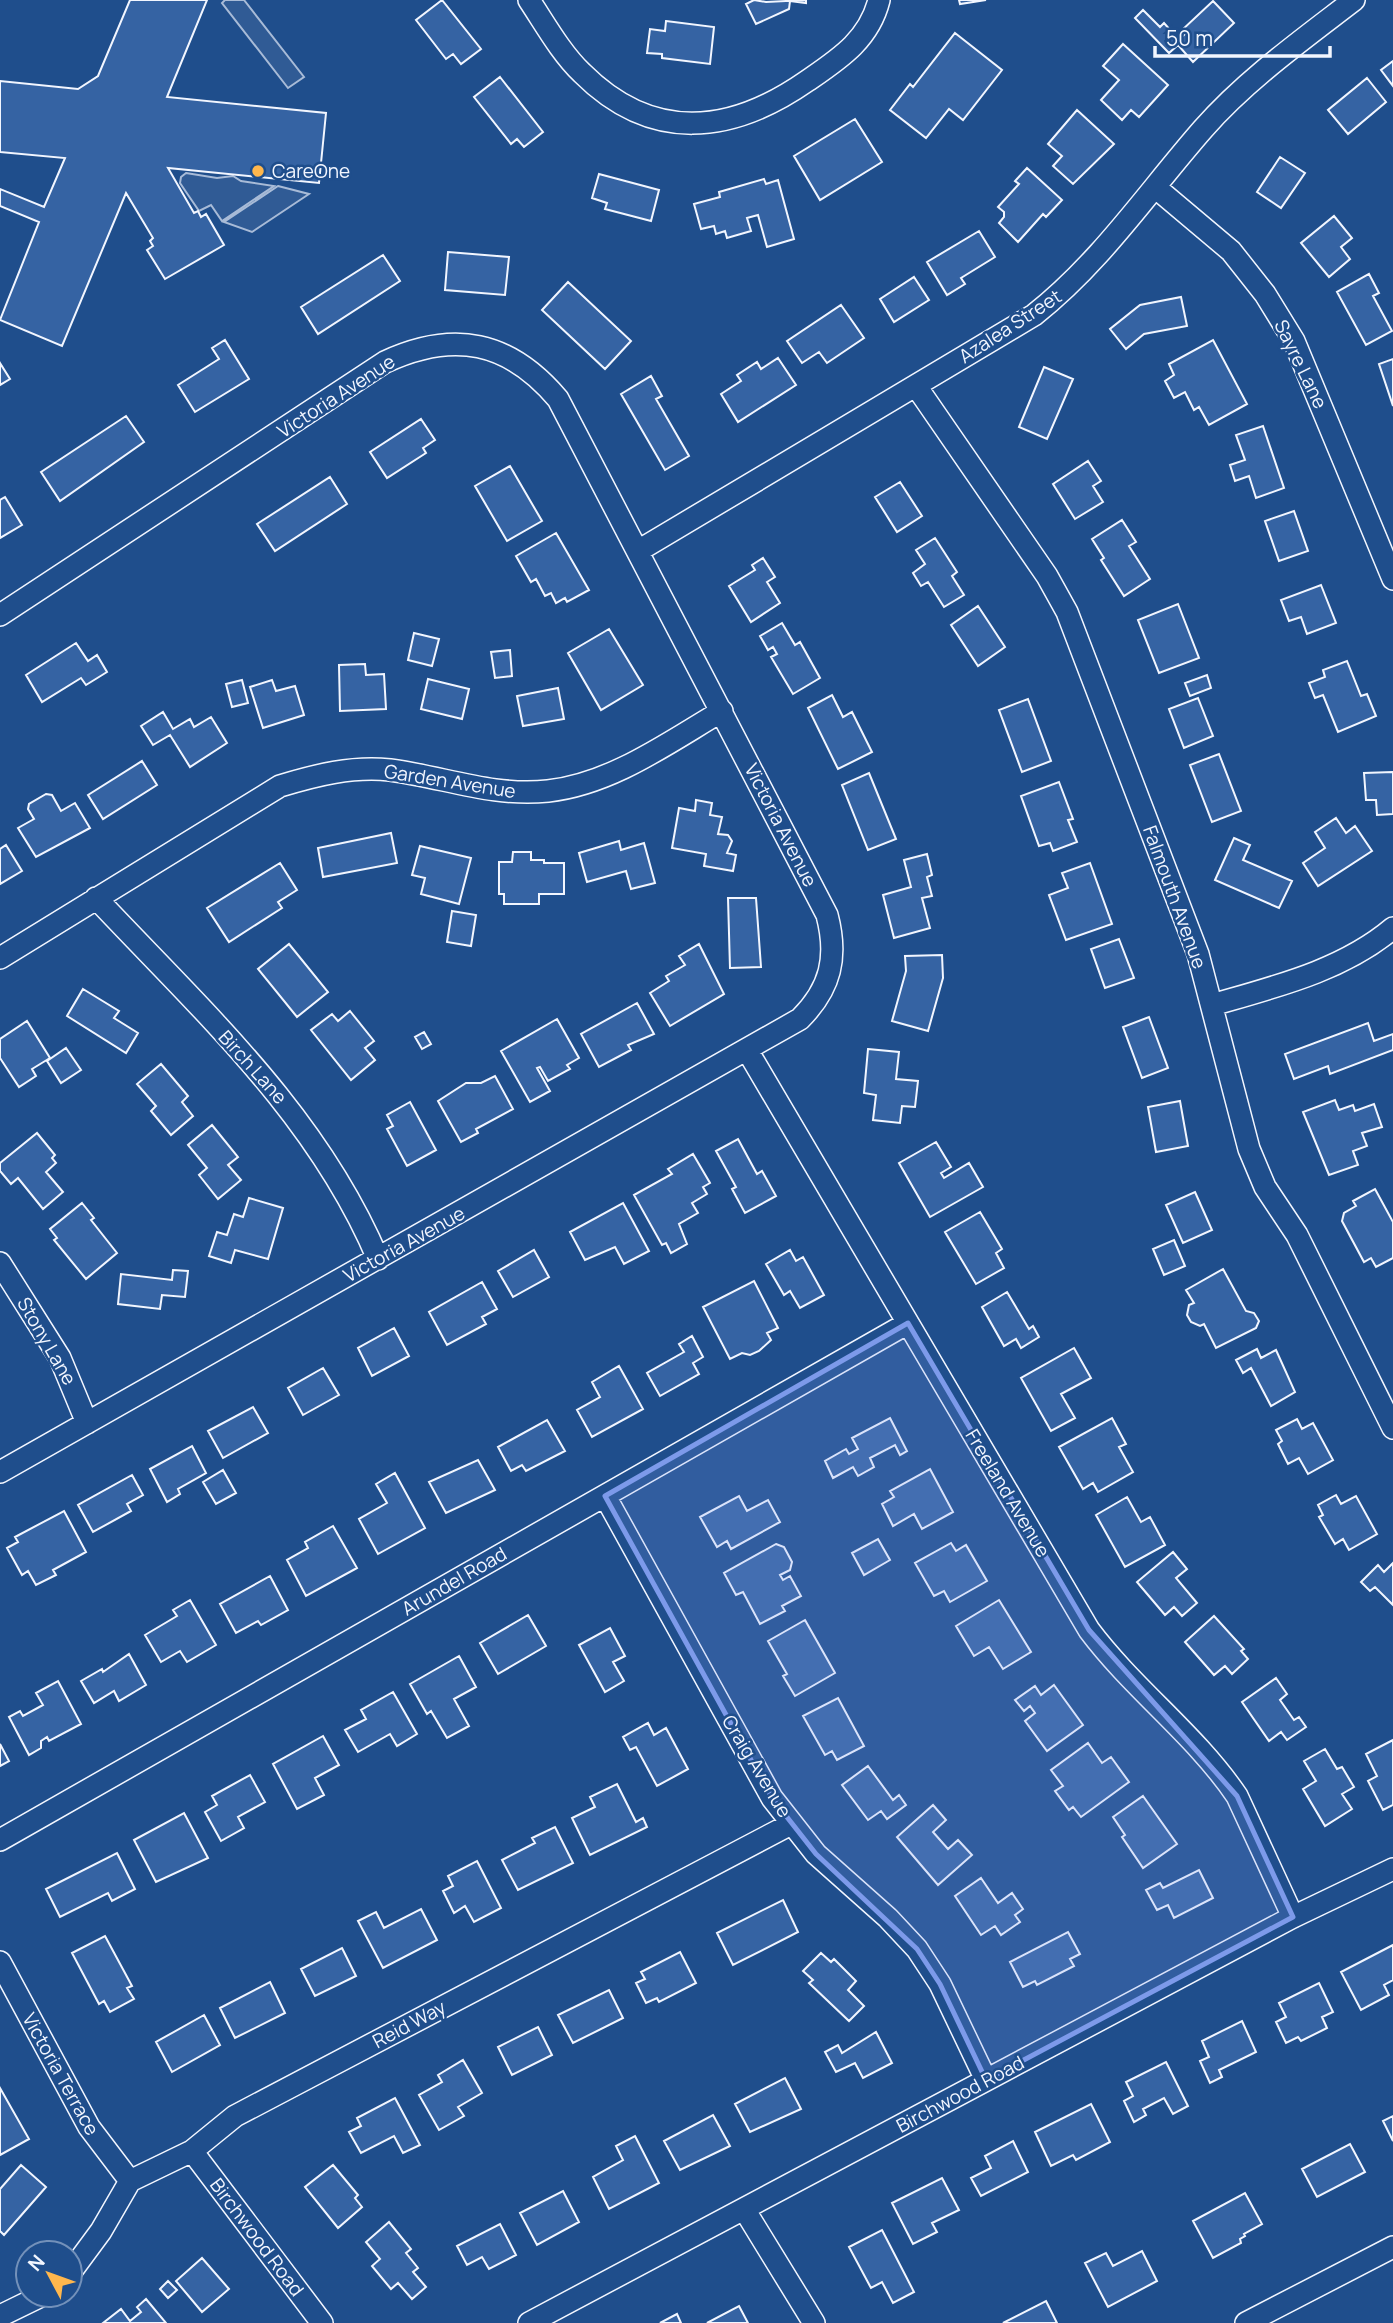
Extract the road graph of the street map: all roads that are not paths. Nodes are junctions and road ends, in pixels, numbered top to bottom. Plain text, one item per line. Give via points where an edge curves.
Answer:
1 (528, 0) edge
2 (878, 0) edge
3 (1354, 0) edge
4 (1155, 187) junction
5 (916, 386) junction
6 (638, 551) junction
7 (1393, 579) edge
8 (0, 615) edge
9 (723, 711) junction
10 (96, 898) junction
11 (1393, 928) edge
12 (0, 958) edge
13 (1212, 1005) junction
14 (747, 1050) junction
15 (378, 1259) junction
16 (0, 1263) edge
17 (908, 1323) junction
18 (87, 1423) junction
19 (1393, 1428) edge
20 (0, 1472) edge
21 (605, 1496) junction
22 (791, 1824) junction
23 (0, 1840) edge
24 (1393, 1869) edge
25 (1293, 1917) junction
26 (0, 1962) edge
27 (986, 2080) junction
28 (192, 2151) junction
29 (130, 2181) junction
30 (744, 2209) junction
31 (1393, 2246) edge
32 (84, 2254) edge
33 (322, 2323) edge
34 (529, 2323) edge
35 (814, 2323) edge
36 (1246, 2323) edge

1 - 2 street via 579,71 601,91 640,112 683,123 719,122 779,101 847,54 865,32
3 - 4 street, Azalea Street via 1276,60 1205,127
4 - 5 street, Azalea Street via 1070,287 1034,315
4 - 7 street, Sayre Lane via 1231,251 1294,341
5 - 6 street, Azalea Street
5 - 13 street, Falmouth Avenue via 1067,612 1198,954
6 - 8 street, Victoria Avenue via 558,399 539,377 490,348 435,344 386,362
6 - 9 street, Victoria Avenue
9 - 10 street, Garden Avenue via 617,771 551,791 481,789 390,770 352,769 315,775 255,799
9 - 14 street, Victoria Avenue via 827,915 833,939 833,960 817,1002 800,1019
10 - 12 street, Garden Avenue
10 - 15 street, Birch Lane via 267,1079 343,1185
11 - 13 street via 1310,975
13 - 19 street, Falmouth Avenue via 1260,1174 1297,1235
14 - 15 street, Victoria Avenue
14 - 17 street, Freeland Avenue
15 - 18 street, Victoria Avenue
16 - 18 street, Stony Lane via 60,1358
17 - 21 street, Arundel Road
17 - 25 street, Freeland Avenue via 1089,1629 1115,1664 1188,1735 1237,1796
18 - 20 street, Victoria Avenue
21 - 22 street, Craig Avenue via 772,1798
21 - 23 street, Arundel Road
22 - 27 street, Craig Avenue via 816,1854 917,1949 940,1984
22 - 28 street, Reid Way via 235,2116
24 - 25 street, Birchwood Road
25 - 27 street, Birchwood Road
26 - 29 street, Victoria Terrace via 89,2127
27 - 30 street, Birchwood Road
28 - 29 street, Reid Way
28 - 33 street, Birchwood Road
29 - 32 street
30 - 34 street, Birchwood Road
30 - 35 street
31 - 36 street

